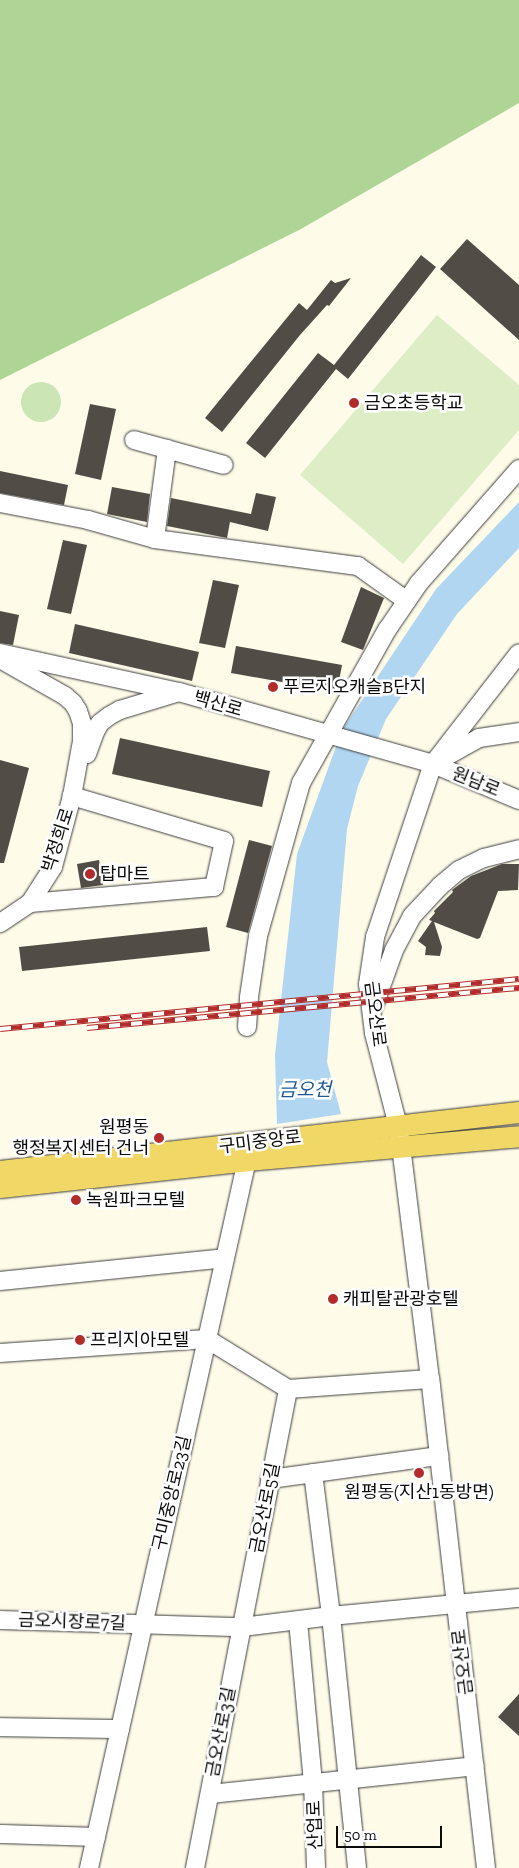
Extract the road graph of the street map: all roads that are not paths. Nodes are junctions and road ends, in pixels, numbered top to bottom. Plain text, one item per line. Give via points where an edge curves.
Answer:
1 (134, 440) dead end
2 (167, 449) junction
3 (224, 465) dead end
4 (518, 474) edge
5 (0, 503) edge
6 (155, 539) junction
7 (407, 601) junction
8 (0, 653) edge
9 (519, 653) edge
10 (0, 659) edge
11 (179, 692) junction
12 (519, 732) edge
13 (327, 736) junction
14 (433, 764) junction
15 (72, 796) junction
16 (519, 800) edge
17 (519, 849) edge
18 (30, 903) junction
19 (0, 923) edge
20 (371, 1014) junction
21 (247, 1027) dead end
22 (519, 1112) edge
23 (519, 1136) edge
24 (399, 1137) junction
25 (247, 1160) junction
26 (0, 1171) edge
27 (0, 1187) edge
28 (225, 1258) junction
29 (0, 1281) edge
30 (207, 1339) junction
31 (0, 1353) edge
32 (430, 1379) junction
33 (288, 1390) junction
34 (439, 1456) junction
35 (313, 1473) junction
36 (270, 1478) junction
37 (519, 1598) edge
38 (456, 1604) junction
39 (331, 1616) junction
40 (0, 1620) edge
41 (298, 1621) junction
42 (143, 1625) junction
43 (242, 1627) junction
44 (0, 1728) edge
45 (120, 1729) junction
46 (475, 1766) junction
47 (346, 1778) junction
48 (313, 1782) junction
49 (210, 1794) junction
50 (0, 1834) edge
51 (96, 1837) junction
52 (89, 1868) edge
53 (195, 1868) edge
54 (316, 1868) edge
55 (357, 1868) edge
56 (486, 1868) edge

1 - 2 street
2 - 3 street
2 - 6 street
4 - 7 street
5 - 6 street via 88,520
6 - 7 street via 358,566
7 - 13 street
8 - 11 street, 백산로
9 - 14 street, 금오산로
10 - 15 street via 65,696 78,711 82,722 82,741
11 - 13 street, 백산로
11 - 15 street via 120,710 100,723 90,742
12 - 14 street via 479,738
13 - 14 street, 백산로
13 - 21 street via 301,783 258,936
14 - 16 street, 원남로
14 - 20 street, 금오산로 via 375,937 368,984
15 - 18 street, 박정희로 via 53,867
15 - 18 street via 224,841 214,887
17 - 20 street via 484,858 459,870 412,916 390,958
18 - 19 street, 박정희로
20 - 24 street, 금오산로
22 - 24 main road, 구미중앙로
23 - 24 main road, 구미중앙로
24 - 25 main road, 구미중앙로
24 - 26 main road, 구미중앙로
24 - 32 street, 금오산로
25 - 27 main road, 구미중앙로
25 - 28 street, 구미중앙로23길
28 - 29 street
28 - 30 street, 구미중앙로23길
30 - 31 street
30 - 33 street
30 - 42 street, 구미중앙로23길
32 - 33 street
32 - 34 street, 금오산로
33 - 36 street, 금오산로5길
34 - 35 street
34 - 38 street, 금오산로
35 - 36 street
35 - 39 street
36 - 43 street, 금오산로5길
37 - 38 street
38 - 39 street
38 - 46 street, 금오산로
39 - 41 street
39 - 47 street
40 - 42 street, 금오시장로7길
41 - 43 street
41 - 48 street
42 - 43 street
42 - 45 street, 구미중앙로23길
43 - 49 street, 금오산로3길
44 - 45 street
45 - 51 street, 구미중앙로23길
46 - 47 street, 금오산로3길
46 - 56 street, 금오산로
47 - 48 street, 금오산로3길
47 - 55 street, 산업로
48 - 49 street, 금오산로3길
48 - 54 street, 산업로
49 - 53 street
50 - 51 street
51 - 52 street, 구미중앙로23길

